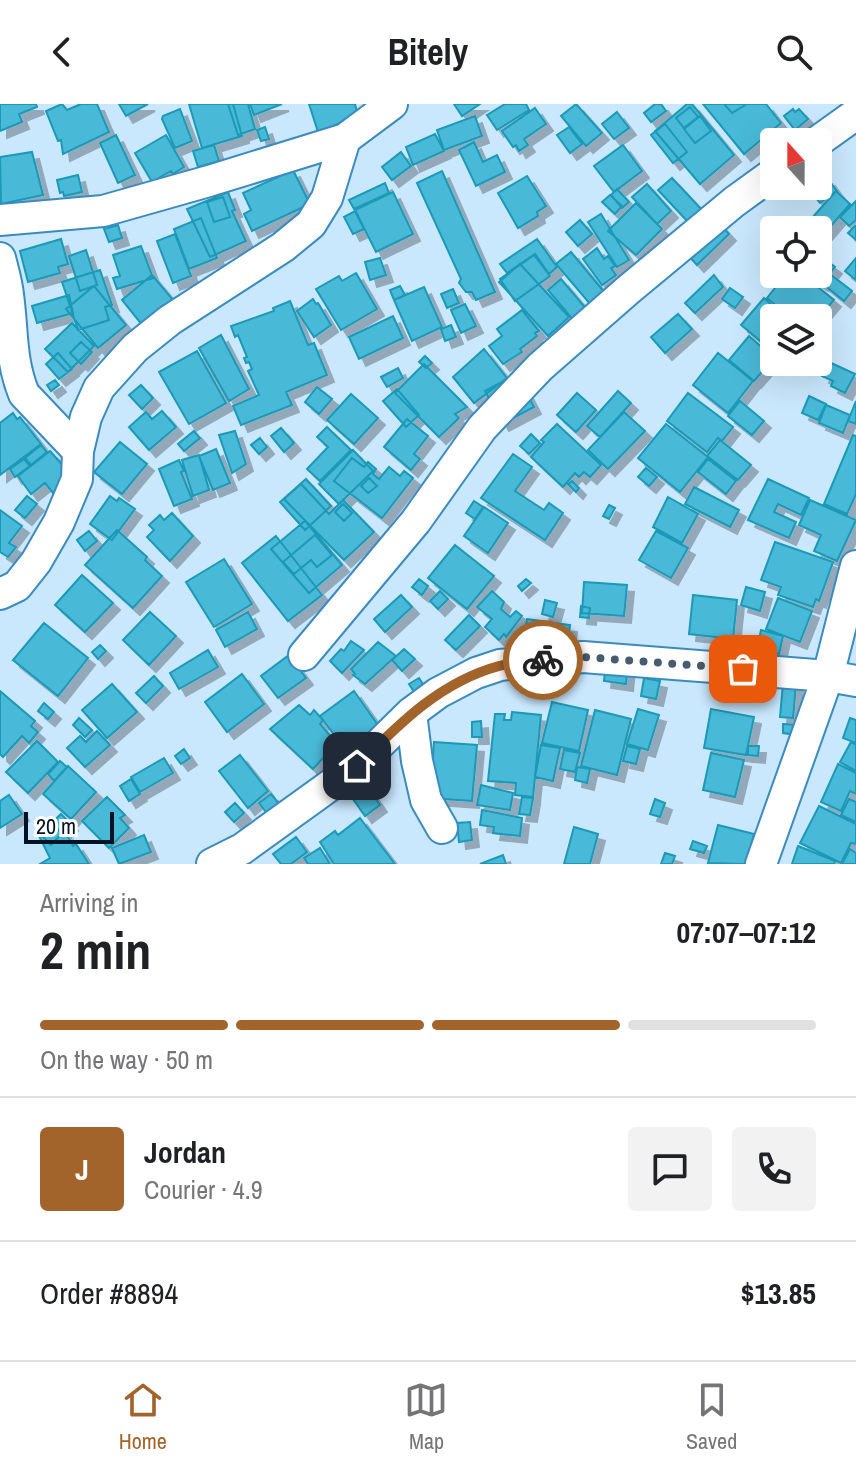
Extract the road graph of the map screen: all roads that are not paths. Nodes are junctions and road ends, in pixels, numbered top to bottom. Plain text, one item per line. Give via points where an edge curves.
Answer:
1 (392, 104) edge
2 (856, 114) edge
3 (832, 131) edge
4 (345, 139) junction
5 (760, 183) edge
6 (0, 220) edge
7 (0, 258) edge
8 (78, 451) junction
9 (856, 566) edge
10 (0, 594) edge
11 (304, 655) dead end
12 (842, 678) edge
13 (411, 713) junction
14 (442, 828) dead end
15 (212, 864) edge
16 (761, 864) edge

1 - 4 street
2 - 3 street
4 - 6 street via 103,211
4 - 8 street via 327,198 311,224 135,348 99,388
5 - 11 street via 540,367 482,428 416,521
7 - 8 street via 19,382
8 - 10 street via 77,479 59,522 17,586
9 - 12 street
12 - 13 street via 583,657 517,662 476,673
12 - 16 street
13 - 14 street via 426,800
13 - 15 street via 357,766 242,849

